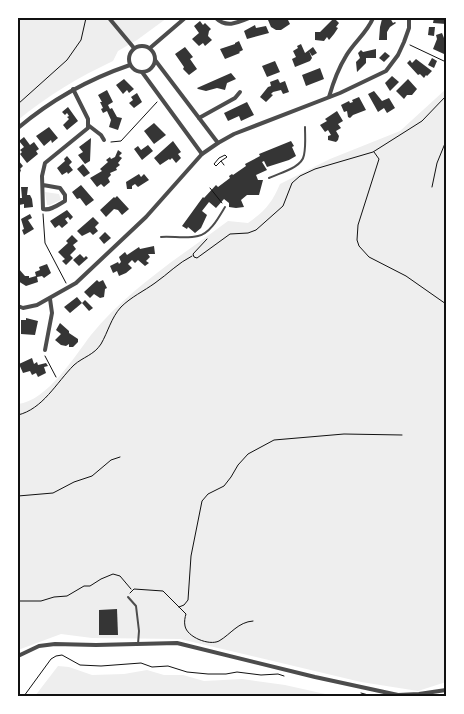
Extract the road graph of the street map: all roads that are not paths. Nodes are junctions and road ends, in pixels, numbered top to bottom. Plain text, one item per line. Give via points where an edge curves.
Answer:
1 (109, 18) edge
2 (185, 18) edge
3 (216, 18) edge
4 (249, 18) edge
5 (373, 18) edge
6 (409, 18) edge
7 (134, 48) junction
8 (150, 48) junction
9 (155, 60) junction
10 (130, 64) junction
11 (142, 72) junction
12 (73, 90) junction
13 (240, 92) dead end
14 (329, 97) junction
15 (199, 118) junction
16 (88, 125) junction
17 (305, 127) dead end
18 (18, 128) edge
19 (104, 140) road end
20 (218, 143) junction
21 (202, 154) junction
22 (268, 178) dead end
23 (43, 186) junction
24 (225, 207) road end
25 (161, 237) dead end
26 (50, 299) junction
27 (18, 306) edge
28 (45, 350) road end
29 (128, 597) road end
30 (138, 644) junction
31 (18, 656) edge
32 (446, 690) edge

1 - 7 street
2 - 8 street
3 - 4 street via 231,25
5 - 14 street via 346,56
6 - 14 street via 404,42 386,71
7 - 8 street
7 - 10 street via 128,58
8 - 9 street
9 - 11 street via 148,71
9 - 15 street
10 - 11 street
10 - 12 street via 99,75
11 - 21 street
12 - 16 street
12 - 18 street
13 - 15 street
14 - 20 street
15 - 20 street
16 - 19 street
16 - 23 street via 45,163
17 - 22 lane via 302,161
20 - 21 street
21 - 26 street via 140,223 69,289
23 - 23 street via 43,209 64,201 65,195 60,188
24 - 25 lane via 212,226 197,237
26 - 27 street via 37,305
26 - 28 street via 52,313
29 - 30 lane via 136,606
30 - 31 street via 55,644 39,646
30 - 32 street via 177,643 398,695

